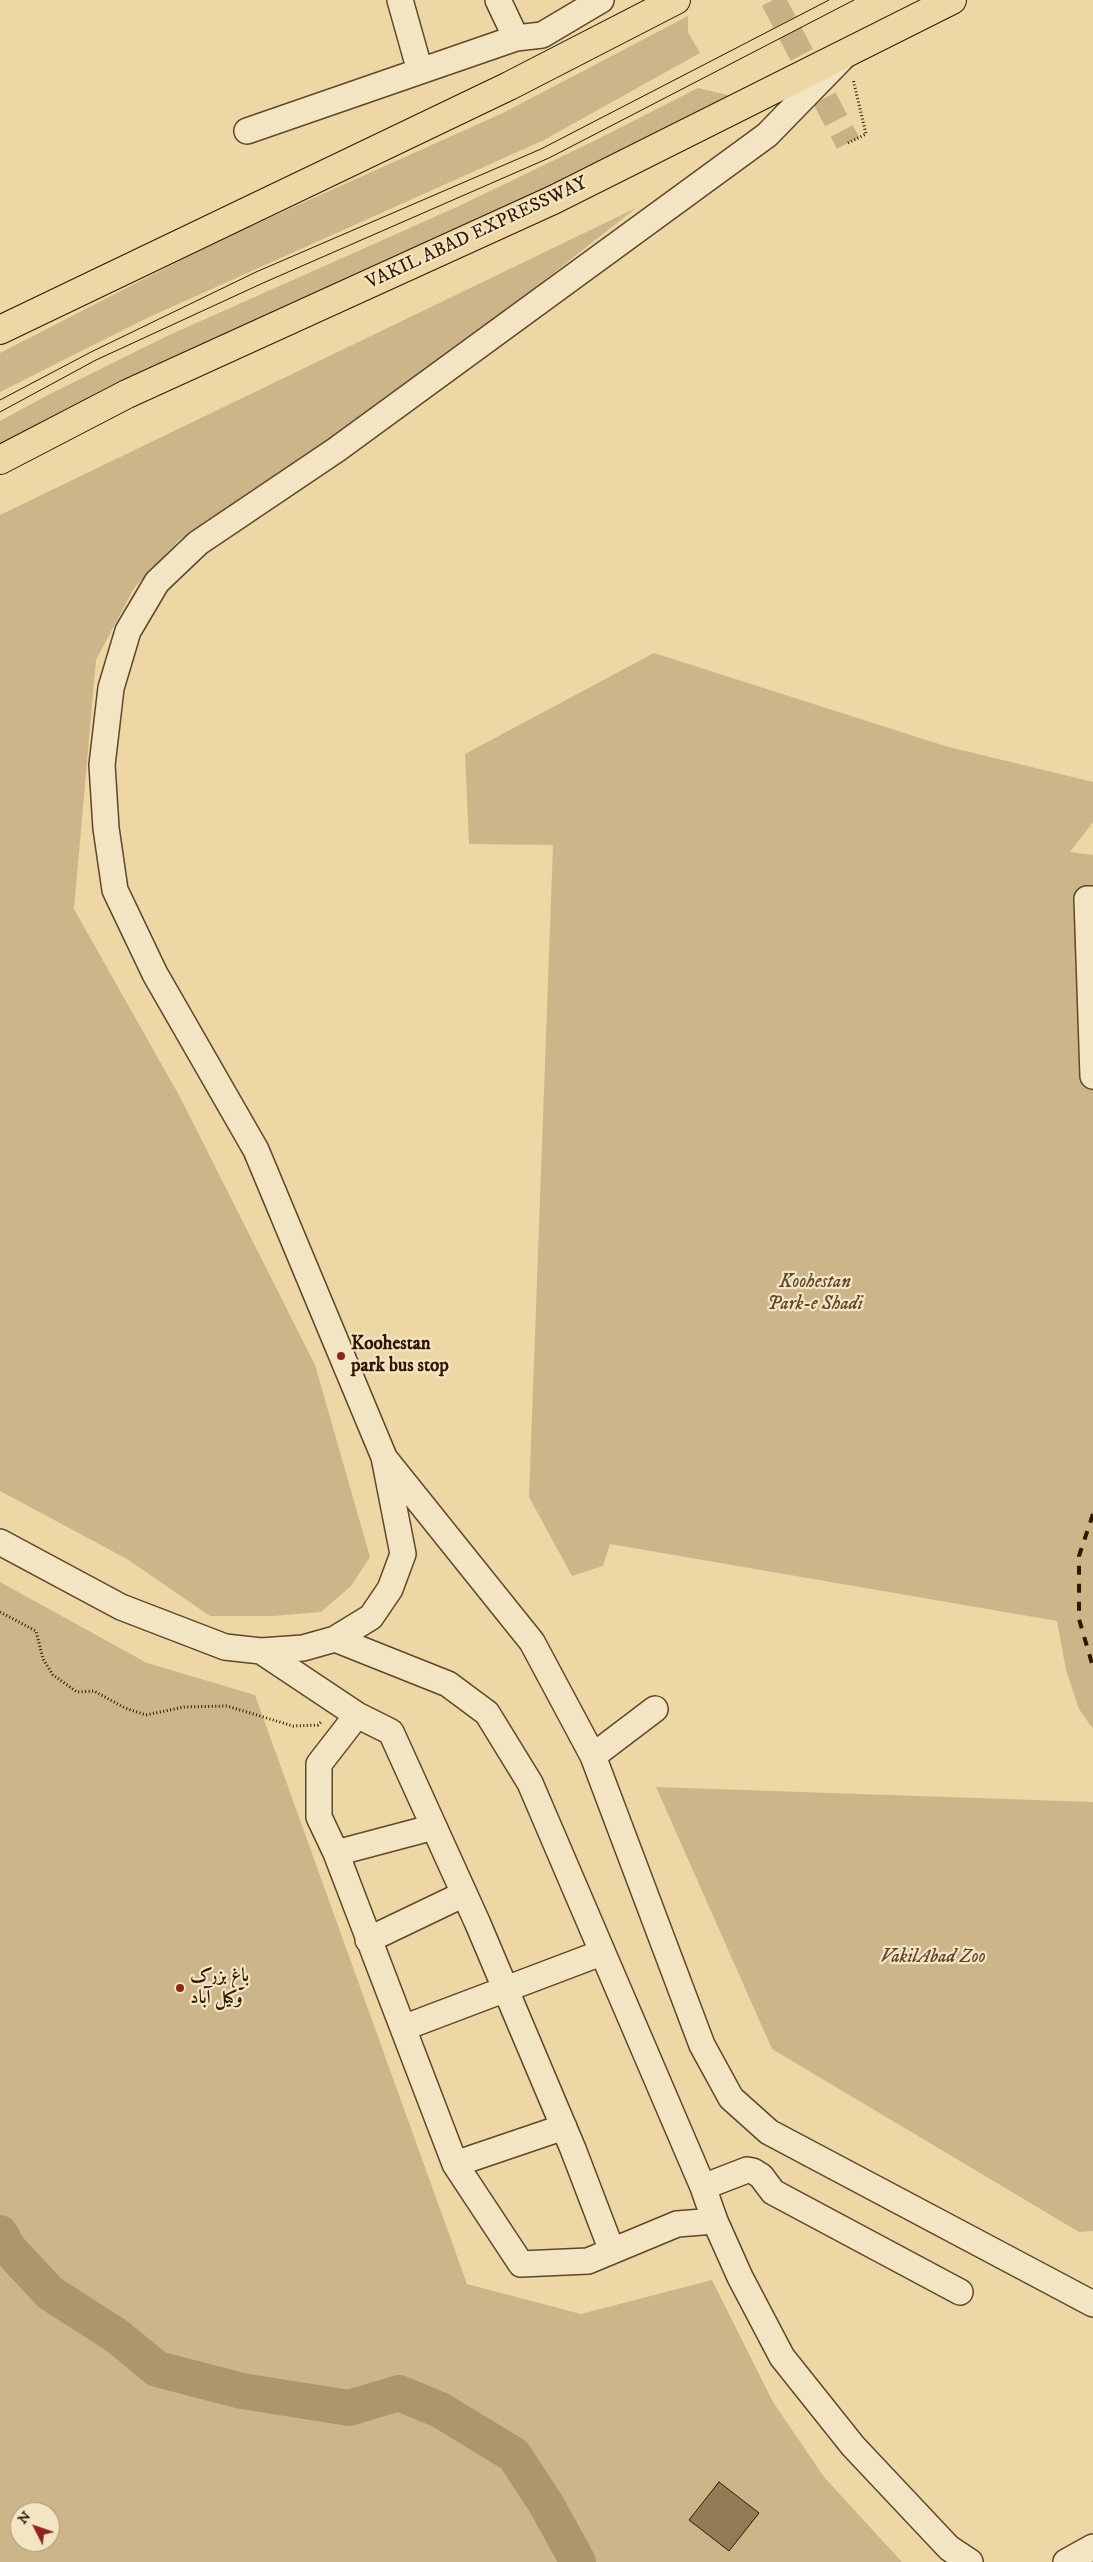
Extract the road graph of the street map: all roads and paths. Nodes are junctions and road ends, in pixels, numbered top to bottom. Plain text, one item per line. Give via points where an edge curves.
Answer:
1 (400, 0) edge
2 (498, 0) edge
3 (601, 0) edge
4 (676, 0) edge
5 (952, 0) edge
6 (516, 38) junction
7 (847, 53) junction
8 (420, 71) junction
9 (247, 131) dead end
10 (848, 143) dead end
11 (0, 330) edge
12 (0, 460) edge
13 (1093, 900) edge
14 (1093, 1076) edge
15 (384, 1458) junction
16 (0, 1542) edge
17 (0, 1612) edge
18 (334, 1639) junction
19 (260, 1651) junction
20 (655, 1709) dead end
21 (349, 1710) junction
22 (593, 1756) junction
23 (434, 1827) junction
24 (336, 1853) junction
25 (464, 1894) junction
26 (368, 1940) junction
27 (601, 1953) junction
28 (506, 1990) junction
29 (403, 2028) junction
30 (564, 2127) junction
31 (455, 2164) junction
32 (703, 2187) junction
33 (716, 2221) junction
34 (612, 2251) junction
35 (960, 2292) dead end
36 (1087, 2292) edge
37 (1093, 2547) edge
38 (970, 2562) edge
39 (1066, 2562) edge

1 - 8 street
2 - 6 street
3 - 6 street via 542,35
4 - 11 highway via 509,86
5 - 7 highway, VAKIL ABAD EXPRESSWAY
6 - 8 street
7 - 10 path via 866,134
7 - 12 highway, VAKIL ABAD EXPRESSWAY via 553,200 127,394
7 - 15 street via 766,135 336,450 198,543 157,582 128,631 111,688 102,766 115,890 155,974 256,1150
8 - 9 street
13 - 14 street via 1087,899
15 - 18 street via 403,1554 390,1588 371,1617
15 - 22 street via 532,1642
16 - 19 street via 121,1607 225,1647
17 - 21 path via 36,1631 43,1659 53,1674 77,1692 94,1692 146,1715 184,1707 227,1706 294,1726 318,1725
18 - 19 street via 303,1648
18 - 27 street via 448,1684 487,1713 530,1783
19 - 21 street
20 - 22 street
21 - 23 street via 391,1732
21 - 24 street via 319,1764 319,1817
22 - 36 street via 702,2045 731,2098 769,2132
23 - 24 street
23 - 25 street
24 - 26 street
25 - 26 street
25 - 28 street
26 - 29 street
27 - 28 street
27 - 32 street
28 - 29 street
28 - 30 street
29 - 31 street
30 - 31 street
30 - 34 street
31 - 34 street via 521,2264 588,2261
32 - 33 street
32 - 35 street via 746,2170 753,2171 773,2192
33 - 34 street via 677,2224
33 - 38 street via 740,2277 782,2357 853,2446 950,2548
37 - 39 street

